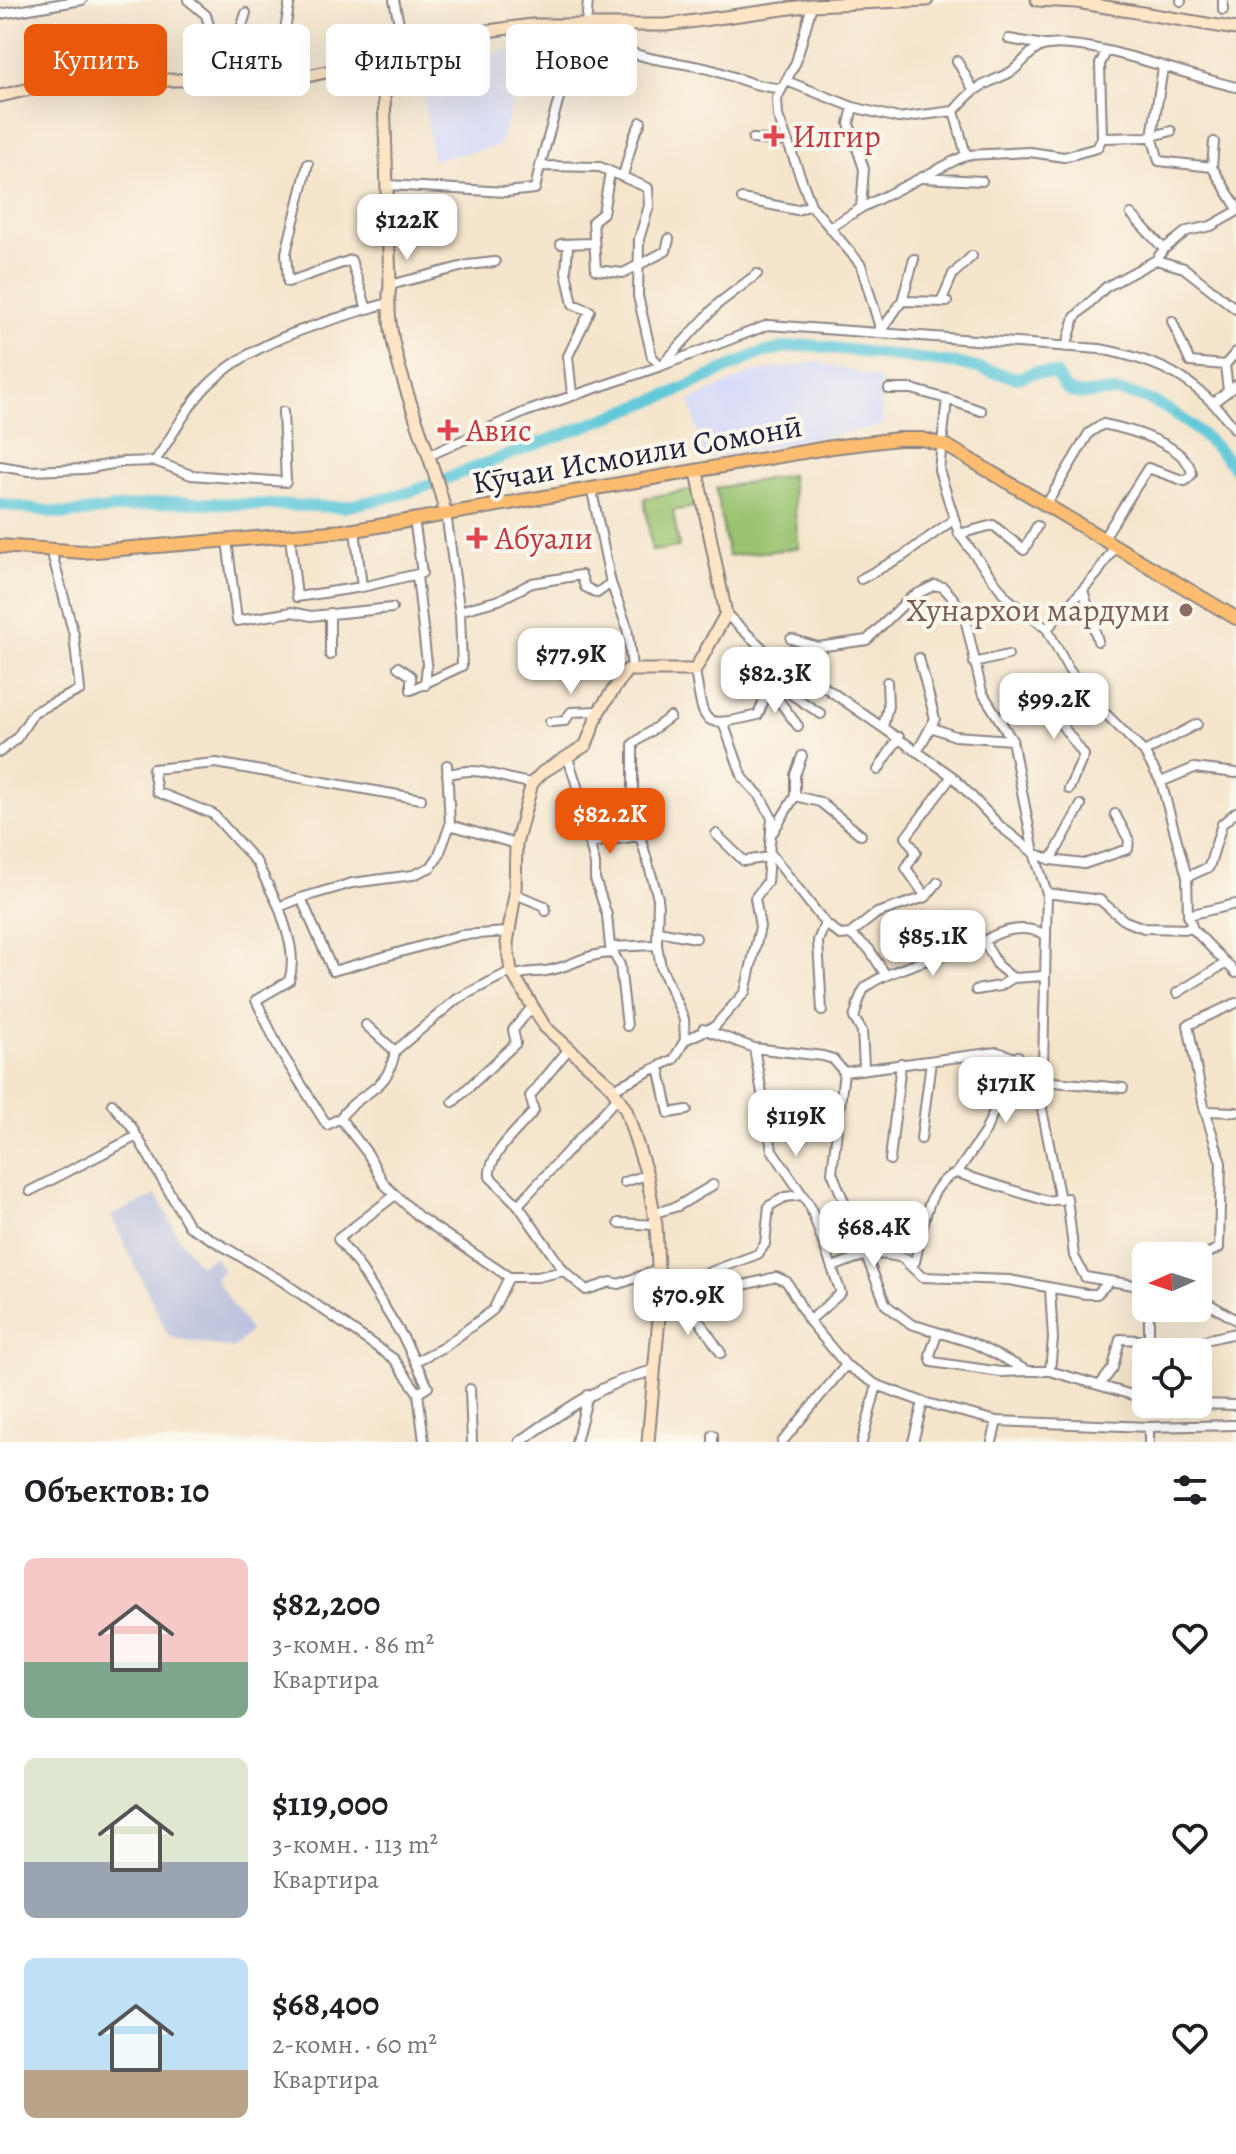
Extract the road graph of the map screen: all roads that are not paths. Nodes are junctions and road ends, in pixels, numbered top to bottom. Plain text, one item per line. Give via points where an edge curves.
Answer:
1 (82, 0) edge
2 (188, 0) edge
3 (290, 0) edge
4 (394, 0) edge
5 (588, 0) edge
6 (927, 0) edge
7 (1037, 0) edge
8 (816, 2) edge
9 (246, 13) dead end
10 (0, 14) edge
11 (209, 24) edge
12 (243, 24) edge
13 (286, 24) edge
14 (399, 24) edge
15 (584, 24) edge
16 (637, 26) edge
17 (1236, 29) edge
18 (1009, 39) dead end
19 (1045, 45) junction
20 (1106, 52) junction
21 (637, 55) edge
22 (957, 61) dead end
23 (1163, 68) junction
24 (183, 82) edge
25 (785, 85) junction
26 (1236, 87) edge
27 (973, 89) junction
28 (0, 94) edge
29 (384, 96) edge
30 (562, 96) edge
31 (853, 107) junction
32 (954, 111) junction
33 (641, 122) dead end
34 (1171, 131) dead end
35 (1152, 136) junction
36 (1102, 138) junction
37 (753, 139) dead end
38 (788, 142) junction
39 (1214, 142) dead end
40 (966, 155) junction
41 (308, 164) dead end
42 (540, 166) junction
43 (1212, 167) junction
44 (610, 172) junction
45 (623, 176) junction
46 (922, 178) junction
47 (982, 181) dead end
48 (388, 185) junction
49 (742, 199) dead end
50 (811, 205) junction
51 (1236, 206) edge
52 (861, 208) junction
53 (1236, 212) edge
54 (1131, 214) dead end
55 (831, 227) junction
56 (669, 239) dead end
57 (592, 243) junction
58 (1164, 249) junction
59 (972, 256) dead end
60 (914, 259) dead end
61 (1156, 260) junction
62 (495, 262) dead end
63 (638, 263) junction
64 (757, 274) dead end
65 (390, 285) junction
66 (902, 301) junction
67 (388, 303) junction
68 (367, 309) junction
69 (1236, 309) edge
70 (1172, 321) dead end
71 (881, 331) junction
72 (1066, 347) junction
73 (1236, 352) edge
74 (1225, 365) junction
75 (661, 366) junction
76 (1232, 388) edge
77 (889, 389) dead end
78 (572, 395) junction
79 (947, 399) junction
80 (1214, 402) junction
81 (981, 411) dead end
82 (283, 412) dead end
83 (1236, 430) edge
84 (942, 443) junction
85 (155, 461) junction
86 (430, 462) junction
87 (0, 466) edge
88 (697, 472) junction
89 (592, 491) junction
90 (1046, 505) junction
91 (445, 509) junction
92 (414, 519) junction
93 (953, 520) junction
94 (1037, 526) dead end
95 (355, 530) junction
96 (959, 534) junction
97 (290, 536) junction
98 (227, 540) junction
99 (1109, 542) junction
100 (0, 546) edge
101 (51, 550) junction
102 (417, 576) junction
103 (861, 579) dead end
104 (611, 583) junction
105 (362, 587) junction
106 (1083, 590) junction
107 (392, 608) dead end
108 (459, 611) junction
109 (330, 613) junction
110 (726, 614) junction
111 (1236, 618) edge
112 (1047, 629) junction
113 (791, 639) dead end
114 (1098, 641) dead end
115 (330, 655) dead end
116 (1008, 655) dead end
117 (772, 657) junction
118 (919, 658) dead end
119 (974, 663) junction
120 (398, 667) dead end
121 (632, 667) junction
122 (695, 670) junction
123 (766, 678) junction
124 (887, 682) dead end
125 (425, 685) junction
126 (766, 695) junction
127 (599, 711) junction
128 (821, 714) dead end
129 (670, 717) dead end
130 (1001, 720) junction
131 (550, 722) dead end
132 (1197, 724) dead end
133 (724, 725) junction
134 (798, 726) dead end
135 (883, 727) junction
136 (931, 727) junction
137 (899, 737) junction
138 (1012, 740) junction
139 (0, 752) edge
140 (917, 752) junction
141 (1144, 752) junction
142 (802, 756) dead end
143 (568, 758) junction
144 (878, 770) dead end
145 (1236, 773) edge
146 (952, 776) junction
147 (1161, 782) junction
148 (532, 783) junction
149 (1069, 789) dead end
150 (795, 796) junction
151 (421, 799) dead end
152 (1081, 805) dead end
153 (1236, 812) edge
154 (1115, 814) dead end
155 (450, 825) junction
156 (716, 834) dead end
157 (861, 835) dead end
158 (639, 836) junction
159 (770, 836) junction
160 (590, 843) junction
161 (516, 844) junction
162 (1034, 853) junction
163 (770, 855) junction
164 (1051, 860) junction
165 (1187, 877) junction
166 (938, 882) dead end
167 (1047, 893) junction
168 (515, 894) junction
169 (926, 897) junction
170 (301, 898) junction
171 (1236, 904) edge
172 (279, 907) junction
173 (546, 911) dead end
174 (1188, 915) junction
175 (825, 923) junction
176 (1193, 929) junction
177 (658, 931) junction
178 (508, 932) junction
179 (850, 934) junction
180 (1044, 934) junction
181 (696, 938) dead end
182 (984, 941) junction
183 (657, 945) junction
184 (609, 951) junction
185 (1226, 963) junction
186 (1236, 973) edge
187 (512, 974) junction
188 (885, 974) junction
189 (1045, 976) junction
190 (1013, 978) junction
191 (976, 990) dead end
192 (1177, 993) dead end
193 (532, 1007) junction
194 (1235, 1009) edge
195 (822, 1011) dead end
196 (366, 1025) dead end
197 (627, 1026) dead end
198 (703, 1029) junction
199 (685, 1040) junction
200 (754, 1048) junction
201 (568, 1050) junction
202 (395, 1051) junction
203 (1018, 1056) junction
204 (931, 1061) junction
205 (901, 1063) junction
206 (659, 1067) junction
207 (864, 1067) junction
208 (1042, 1067) junction
209 (844, 1072) junction
210 (1042, 1081) junction
211 (1123, 1088) dead end
212 (615, 1093) junction
213 (453, 1102) dead end
214 (112, 1104) dead end
215 (687, 1110) dead end
216 (1208, 1111) junction
217 (1236, 1112) edge
218 (340, 1118) junction
219 (135, 1137) junction
220 (921, 1139) dead end
221 (890, 1160) dead end
222 (957, 1173) junction
223 (647, 1175) junction
224 (624, 1182) dead end
225 (713, 1185) dead end
226 (30, 1191) dead end
227 (802, 1195) junction
228 (394, 1196) junction
229 (1060, 1200) junction
230 (518, 1205) junction
231 (655, 1219) junction
232 (619, 1223) dead end
233 (1212, 1251) edge
234 (866, 1254) junction
235 (900, 1257) junction
236 (833, 1267) junction
237 (660, 1269) junction
238 (564, 1271) junction
239 (509, 1277) junction
240 (1108, 1283) junction
241 (1132, 1286) edge
242 (1050, 1289) junction
243 (689, 1299) junction
244 (1212, 1305) edge
245 (660, 1306) junction
246 (1236, 1320) edge
247 (809, 1321) junction
248 (1236, 1333) edge
249 (937, 1334) junction
250 (1212, 1338) edge
251 (1132, 1340) edge
252 (721, 1353) dead end
253 (416, 1361) junction
254 (846, 1365) junction
255 (652, 1371) junction
256 (1028, 1371) junction
257 (1050, 1371) junction
258 (877, 1385) junction
259 (1100, 1385) junction
260 (470, 1389) dead end
261 (418, 1393) junction
262 (588, 1395) junction
263 (1132, 1395) edge
264 (923, 1402) junction
265 (1212, 1404) edge
266 (1236, 1405) edge
267 (997, 1421) junction
268 (1236, 1425) edge
269 (1149, 1427) junction
270 (424, 1442) edge
271 (472, 1442) edge
272 (520, 1442) edge
273 (576, 1442) edge
274 (648, 1442) edge
275 (782, 1442) edge
276 (862, 1442) edge
277 (913, 1442) edge
278 (992, 1442) edge
279 (1149, 1442) edge

1 - 10 street
2 - 11 street
3 - 13 street
4 - 14 street
5 - 15 street
6 - 8 main road
7 - 17 main road
8 - 16 main road
8 - 25 street
9 - 12 street
18 - 19 street
19 - 20 street
19 - 27 street via 1010,72
20 - 23 street
20 - 36 street via 1100,64
21 - 25 street via 763,86
22 - 27 street
23 - 26 street
23 - 35 street
24 - 28 main road via 59,82
25 - 31 street
25 - 38 street via 777,98
27 - 32 street
29 - 48 main road
30 - 42 street
31 - 32 street via 898,118
31 - 52 street via 849,124 864,169
32 - 40 street
33 - 45 street
34 - 35 street
35 - 36 street
35 - 43 street via 1159,161
36 - 40 street via 1097,148 1064,157 1030,152
37 - 38 street
38 - 50 street
39 - 43 street
40 - 46 street
41 - 68 street via 286,253 288,282 351,260
42 - 44 street via 600,167
42 - 48 street via 535,189
43 - 51 street
44 - 45 street
44 - 57 street via 603,213 593,221
45 - 63 street via 648,188
46 - 47 street
46 - 52 street
48 - 65 main road
49 - 50 street via 797,210
50 - 55 street
52 - 55 street
53 - 58 street via 1211,226 1187,231
54 - 58 street
55 - 71 street via 861,265
56 - 63 street via 666,251
57 - 63 street via 596,270 623,273
57 - 78 street via 565,244 567,289 573,304 590,311 568,356
58 - 61 street
59 - 66 street via 953,274 944,302
60 - 66 street
61 - 69 street via 1184,268
61 - 72 street via 1115,280 1086,304 1075,317
62 - 65 street
63 - 75 street via 638,296 652,357
64 - 75 street via 719,303
65 - 67 main road
66 - 71 street
67 - 68 street
67 - 86 main road
68 - 85 street via 257,348 230,365 206,386
70 - 74 street via 1190,362
71 - 72 street
71 - 75 street via 768,325
72 - 80 street via 1144,358 1168,368
73 - 74 street
74 - 76 street
75 - 78 street
76 - 80 street
77 - 79 street
78 - 86 street via 525,412
79 - 81 street
79 - 84 street
80 - 83 street
82 - 85 street via 286,482 191,475
84 - 88 main road, Кӯчаи Исмоили Сомонӣ via 898,439
84 - 90 main road, Кӯчаи Исмоили Сомонӣ
84 - 93 street via 939,470
85 - 87 street via 29,471
86 - 91 main road
88 - 89 main road, Кӯчаи Исмоили Сомонӣ
88 - 110 main road
89 - 91 main road, Кӯчаи Исмоили Сомонӣ
89 - 104 street
90 - 99 main road, Кӯчаи Исмоили Сомонӣ
90 - 99 street via 1089,433 1103,424 1168,446 1192,474 1185,481 1148,468
91 - 92 main road, Кӯчаи Исмоили Сомонӣ
91 - 108 street
92 - 95 main road, Кӯчаи Исмоили Сомонӣ
92 - 102 street via 422,573
93 - 96 street
93 - 103 street
94 - 96 street via 1024,550 993,525
95 - 97 main road, Кӯчаи Исмоили Сомонӣ
95 - 105 street
96 - 112 street via 1007,598
97 - 98 main road, Кӯчаи Исмоили Сомонӣ
97 - 105 street via 297,597
98 - 101 main road, Кӯчаи Исмоили Сомонӣ
98 - 109 street via 237,621 292,612
99 - 106 street
99 - 111 main road, Кӯчаи Исмоили Сомонӣ
100 - 101 main road, Кӯчаи Исмоили Сомонӣ
101 - 139 street via 74,635 80,690 34,712
102 - 105 street
102 - 125 street
104 - 108 street via 597,593 585,587 581,575 552,578
104 - 121 street via 625,616
106 - 112 street
106 - 114 street
107 - 109 street
108 - 125 street via 462,666
109 - 115 street
110 - 117 street
110 - 122 main road
112 - 141 street via 1092,700
113 - 119 street via 818,647 867,640 911,597 935,585 954,599 965,618
116 - 119 street
117 - 123 street
117 - 135 street
118 - 136 street via 934,707
119 - 130 street via 982,692
120 - 125 street via 411,676 411,690
121 - 122 main road
121 - 127 main road
122 - 133 street via 701,711
123 - 126 street
123 - 128 street
124 - 135 street
126 - 133 street via 758,715
126 - 134 street via 776,697
127 - 131 street via 571,712 565,721
127 - 143 main road via 586,745
129 - 158 street via 633,744
130 - 138 street
130 - 149 street via 1030,696 1061,724 1084,755
132 - 141 street
133 - 159 street via 743,778 772,818
135 - 137 street
136 - 138 street via 966,737
136 - 140 street
137 - 140 street
137 - 144 street
138 - 162 street
140 - 146 street
141 - 147 street
142 - 150 street
143 - 148 main road
143 - 160 street via 577,786 576,808
145 - 147 street via 1194,768
146 - 162 street
146 - 169 street via 906,837 916,852 906,868
147 - 165 street
148 - 155 street via 471,767 447,770
148 - 161 main road
150 - 157 street via 820,802
150 - 159 street
151 - 172 street via 216,763 153,769 157,792 213,814 257,863
152 - 164 street
153 - 165 street via 1222,824 1209,867
154 - 164 street via 1129,840 1128,849 1084,864
155 - 161 street
155 - 170 street via 431,867
156 - 163 street via 744,861
158 - 160 street
158 - 177 street via 658,898
159 - 163 street
160 - 184 street via 607,915
161 - 168 main road
162 - 164 street
162 - 167 street
163 - 175 street
163 - 198 street via 767,882 755,898 760,927 745,992 715,1026
165 - 174 street
166 - 169 street
167 - 176 street via 1100,900 1125,921 1144,928
167 - 180 street
168 - 173 street
168 - 178 main road
169 - 179 street via 877,913
170 - 172 street
170 - 178 street via 333,971 461,935
171 - 174 street
172 - 218 street via 294,966 289,981 256,1000 280,1051 327,1125
174 - 176 street
175 - 179 street via 840,935
175 - 195 street via 818,941
176 - 185 street
177 - 181 street
177 - 183 street
178 - 187 main road
179 - 188 street via 869,949
180 - 182 street via 1020,928
180 - 189 street
182 - 188 street
182 - 190 street via 998,966
183 - 184 street
183 - 199 street via 684,1019
184 - 187 street via 543,972
184 - 197 street via 622,976
185 - 186 street
185 - 192 street
187 - 193 main road
187 - 202 street via 457,999
188 - 207 street via 863,990 854,1018 862,1031
189 - 190 street
189 - 208 street
190 - 191 street
193 - 201 main road
193 - 213 street via 513,1030 516,1043
194 - 216 street via 1188,1025
196 - 202 street
198 - 199 street
198 - 200 street
199 - 206 street via 674,1059
200 - 209 street via 823,1056
200 - 227 street via 772,1150
201 - 212 main road
201 - 230 street via 530,1096 534,1111 489,1171
202 - 218 street via 392,1071
203 - 204 street via 997,1052
203 - 208 street via 1030,1066
203 - 222 street via 985,1132
204 - 205 street
204 - 220 street
205 - 207 street
205 - 221 street
206 - 212 street
206 - 215 street via 669,1113
207 - 209 street
208 - 210 street
209 - 234 street via 832,1172
210 - 211 street
210 - 229 street via 1042,1109
212 - 223 main road via 630,1119
212 - 230 street
214 - 219 street
216 - 217 street
216 - 233 street via 1221,1163 1219,1248
218 - 228 street
219 - 226 street
219 - 261 street via 189,1226 358,1331 394,1359
222 - 229 street via 1047,1201
222 - 235 street via 939,1185 930,1204 915,1262
223 - 224 street
223 - 231 main road
225 - 231 street
227 - 236 street
227 - 243 street via 769,1206 765,1244 758,1254 702,1275
228 - 239 street
228 - 253 street via 338,1239
229 - 240 street via 1067,1198 1074,1256 1085,1277
230 - 238 street
231 - 232 street
231 - 237 main road
234 - 235 street
234 - 236 street
234 - 249 street via 886,1305 911,1324
235 - 242 street via 922,1277 1009,1280
236 - 247 street via 841,1293
237 - 238 street via 591,1290
237 - 245 main road
238 - 239 street
239 - 253 street via 493,1310
240 - 241 street
240 - 242 street via 1097,1294
242 - 257 street
243 - 245 street
243 - 247 street via 776,1277 787,1282
243 - 252 street
244 - 246 street
245 - 255 main road
247 - 254 street
248 - 250 street
249 - 256 street via 973,1343
249 - 256 street via 932,1362
251 - 259 street via 1120,1339 1113,1368
253 - 261 street via 428,1387
254 - 258 street
254 - 275 street
255 - 262 street
255 - 274 main road
256 - 257 street
257 - 259 street
258 - 264 street
258 - 276 street
259 - 263 street
260 - 271 street
261 - 270 street
262 - 272 street
262 - 273 street
264 - 267 street
264 - 277 street
265 - 266 street
267 - 269 street
267 - 278 street
268 - 269 street
269 - 279 street

